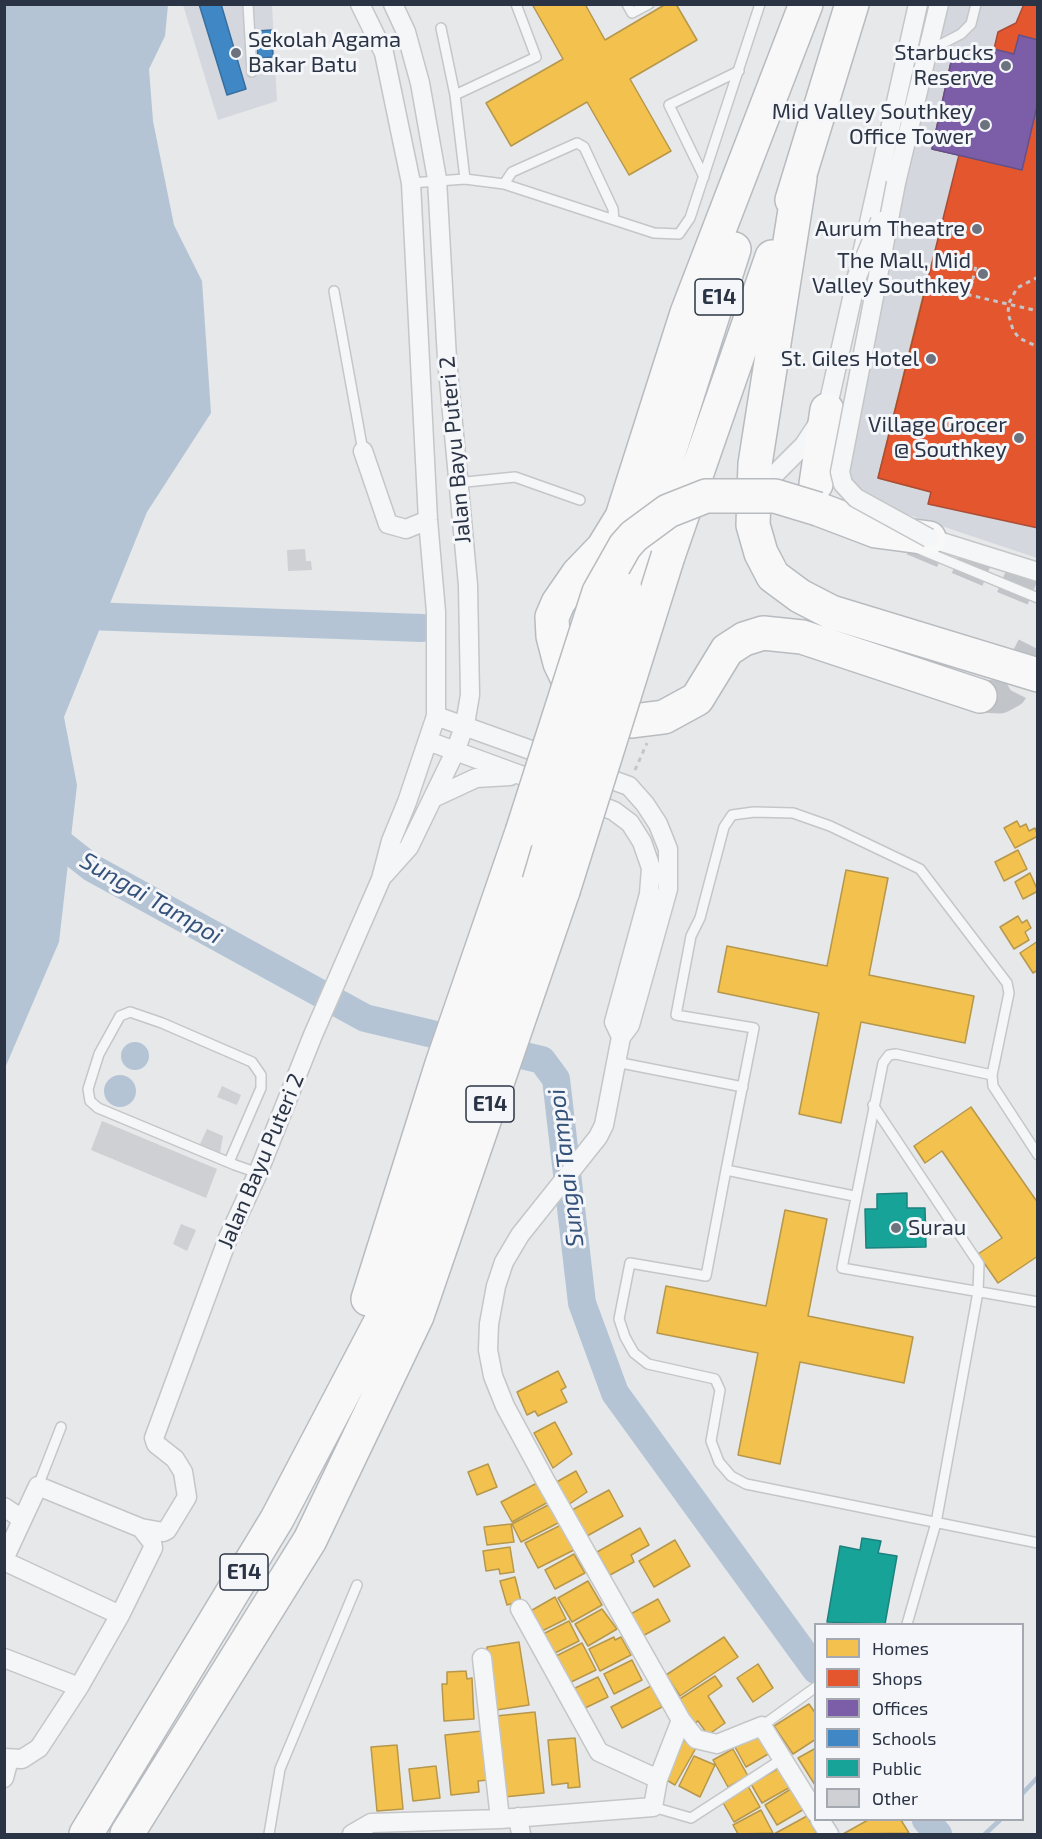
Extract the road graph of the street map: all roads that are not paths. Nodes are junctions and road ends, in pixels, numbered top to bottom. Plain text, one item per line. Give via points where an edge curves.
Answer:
1 (248, 4) edge
2 (360, 4) edge
3 (393, 4) edge
4 (516, 4) edge
5 (627, 4) edge
6 (649, 4) edge
7 (760, 4) edge
8 (806, 4) edge
9 (813, 4) edge
10 (852, 4) edge
11 (918, 4) edge
12 (939, 4) edge
13 (976, 4) edge
14 (441, 28) dead end
15 (925, 52) junction
16 (739, 71) junction
17 (252, 72) dead end
18 (455, 95) junction
19 (704, 177) junction
20 (465, 178) junction
21 (800, 178) junction
22 (437, 180) junction
23 (411, 183) junction
24 (896, 183) junction
25 (504, 184) junction
26 (614, 220) junction
27 (856, 279) junction
28 (334, 291) dead end
29 (827, 410) junction
30 (363, 451) joint
31 (456, 483) junction
32 (754, 490) junction
33 (817, 496) junction
34 (580, 500) dead end
35 (428, 520) junction
36 (876, 531) junction
37 (929, 538) junction
38 (1038, 572) edge
39 (1038, 598) edge
40 (1038, 675) edge
41 (980, 696) tunnel mouth
42 (436, 716) junction
43 (465, 724) junction
44 (428, 741) junction
45 (455, 752) junction
46 (525, 776) junction
47 (433, 798) junction
48 (381, 879) junction
49 (621, 1037) junction
50 (616, 1062) junction
51 (992, 1075) junction
52 (743, 1087) junction
53 (873, 1105) junction
54 (1038, 1155) edge
55 (229, 1162) junction
56 (726, 1170) junction
57 (258, 1173) junction
58 (854, 1196) junction
59 (978, 1292) junction
60 (1038, 1302) edge
61 (393, 1304) junction
62 (61, 1427) dead end
63 (38, 1486) junction
64 (4, 1507) edge
65 (22, 1518) junction
66 (936, 1523) junction
67 (141, 1528) junction
68 (1038, 1544) edge
69 (4, 1560) edge
70 (357, 1586) dead end
71 (520, 1609) dead end
72 (120, 1615) junction
73 (908, 1623) edge
74 (4, 1658) edge
75 (482, 1658) dead end
76 (79, 1687) junction
77 (811, 1690) edge
78 (681, 1720) junction
79 (762, 1726) junction
80 (7, 1758) edge
81 (782, 1759) junction
82 (4, 1778) edge
83 (658, 1779) junction
84 (652, 1807) junction
85 (814, 1810) edge
86 (500, 1819) junction
87 (821, 1821) edge
88 (520, 1826) edge
89 (86, 1834) edge
90 (127, 1834) edge
91 (269, 1834) edge
92 (352, 1834) edge
93 (829, 1834) edge

1 - 17 lane
2 - 23 street, Jalan Bayu Puteri 2 via 384,53
3 - 22 street, Jalan Bayu Puteri 2 via 406,32 420,84
4 - 18 lane via 536,57
5 - 6 lane via 632,13
7 - 16 lane
8 - 41 highway via 687,314 622,517 603,548 558,603 552,617 553,636 574,692 600,713 632,721 663,717 697,699 727,650 763,633 802,637
9 - 61 highway, E14, bridge via 625,590 539,882
10 - 21 highway, E14
11 - 27 street
12 - 15 street
13 - 15 lane via 966,29
14 - 18 lane
15 - 24 street
16 - 19 lane
16 - 19 lane via 669,105
18 - 20 lane
19 - 26 lane via 690,218 679,234 654,233
20 - 22 lane
20 - 25 lane
21 - 32 highway
21 - 61 highway, E14, bridge via 668,556 563,891
22 - 23 lane
22 - 31 street, Jalan Bayu Puteri 2
23 - 35 street, Jalan Bayu Puteri 2
24 - 27 street, bridge
24 - 37 street, bridge via 840,472 843,484 856,498
25 - 26 lane
25 - 26 lane via 512,172 577,143 584,147 613,209
27 - 29 street
28 - 30 lane
29 - 32 street via 804,445
29 - 33 highway
30 - 35 street via 388,524 406,529
31 - 34 lane via 515,477
31 - 43 street, Jalan Bayu Puteri 2 via 468,585 470,695
32 - 40 highway via 753,525 761,553 773,576 800,596 831,612
33 - 36 highway
33 - 61 highway, bridge via 706,496 668,511 625,546 599,592 442,1064
35 - 42 street, Jalan Bayu Puteri 2 via 436,612
36 - 37 highway
36 - 39 lane
37 - 38 street
42 - 43 street
42 - 44 street, Jalan Bayu Puteri 2
43 - 45 street, Jalan Bayu Puteri 2
43 - 49 street via 628,786 658,825 668,849 668,889 630,1025
44 - 45 street
44 - 48 street, Jalan Bayu Puteri 2
45 - 46 street
45 - 47 street, Jalan Bayu Puteri 2
46 - 47 street via 476,778
46 - 49 street via 614,811 630,823 642,842 651,868 649,894 614,1022
47 - 48 street, Jalan Bayu Puteri 2 via 409,847
48 - 57 street, Jalan Bayu Puteri 2
49 - 50 street
50 - 52 lane
50 - 78 street via 604,1125 598,1137 540,1209 504,1262 489,1324 488,1350 505,1406
51 - 52 lane via 1009,993 1006,983 920,869 802,816 754,812 732,815 724,827 700,918 691,936 675,1015 754,1028
51 - 53 lane via 890,1055 883,1063
51 - 54 lane via 993,1086
52 - 56 lane
53 - 58 lane
53 - 59 lane via 979,1264
55 - 55 lane via 98,1108 90,1101 88,1089 99,1054 120,1016 130,1012 162,1023 252,1062 261,1075 261,1088
55 - 57 lane
56 - 58 lane
56 - 66 lane via 706,1276 630,1263 618,1319 634,1353 648,1364 716,1379 720,1390 711,1440 719,1462 730,1476 746,1484
57 - 67 street, Jalan Bayu Puteri 2 via 228,1238 154,1440 175,1459 183,1473 187,1497 165,1532
58 - 59 lane via 842,1269
59 - 60 lane
59 - 66 lane
61 - 89 highway, E14 via 277,1519
61 - 90 highway, E14 via 310,1540
62 - 63 lane
63 - 65 street
63 - 67 street
64 - 65 street
65 - 69 street
66 - 68 lane
66 - 73 lane
67 - 72 street via 153,1548
69 - 72 street
70 - 91 lane via 280,1768
71 - 83 street via 599,1752
72 - 76 street
74 - 76 street
75 - 86 street
76 - 80 street via 39,1748 29,1757
77 - 79 lane
78 - 79 street via 696,1738 717,1744
78 - 83 street
79 - 81 street
80 - 82 street
81 - 84 lane via 691,1818
81 - 85 street
83 - 84 street
84 - 88 street
86 - 88 street
86 - 92 street via 371,1823
87 - 93 street

